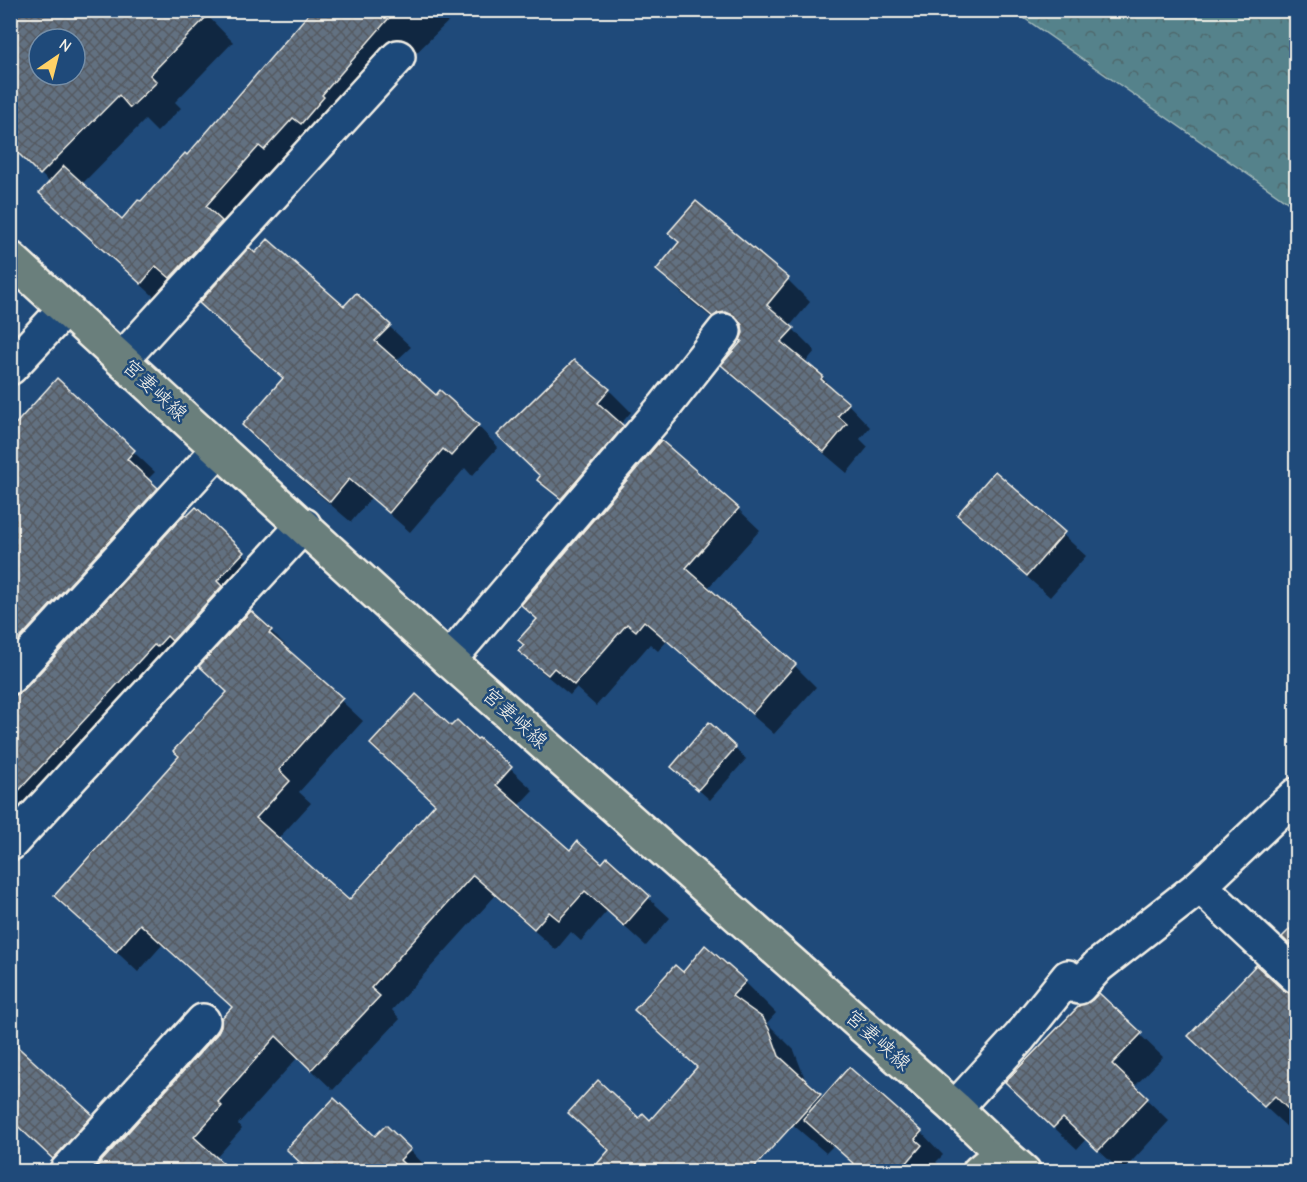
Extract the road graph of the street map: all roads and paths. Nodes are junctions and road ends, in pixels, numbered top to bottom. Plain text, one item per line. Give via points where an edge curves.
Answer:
1 (398, 57) dead end
2 (10, 258) edge
3 (65, 309) junction
4 (724, 331) dead end
5 (122, 359) junction
6 (10, 368) edge
7 (219, 449) junction
8 (304, 525) junction
9 (449, 660) junction
10 (10, 677) edge
11 (1296, 795) edge
12 (10, 844) edge
13 (1200, 886) junction
14 (1296, 976) edge
15 (203, 1021) dead end
16 (956, 1108) junction
17 (1002, 1165) edge
18 (66, 1172) edge

1 - 5 street
2 - 3 main road, 宮妻峡線
3 - 5 main road, 宮妻峡線
3 - 6 street
4 - 9 street
5 - 7 main road, 宮妻峡線
7 - 8 main road, 宮妻峡線
7 - 10 street
8 - 9 main road, 宮妻峡線
8 - 12 street
9 - 16 main road, 宮妻峡線
11 - 13 street
13 - 14 street
13 - 16 street via 1098,966 1079,987 1068,977
15 - 18 street
16 - 17 main road, 宮妻峡線

